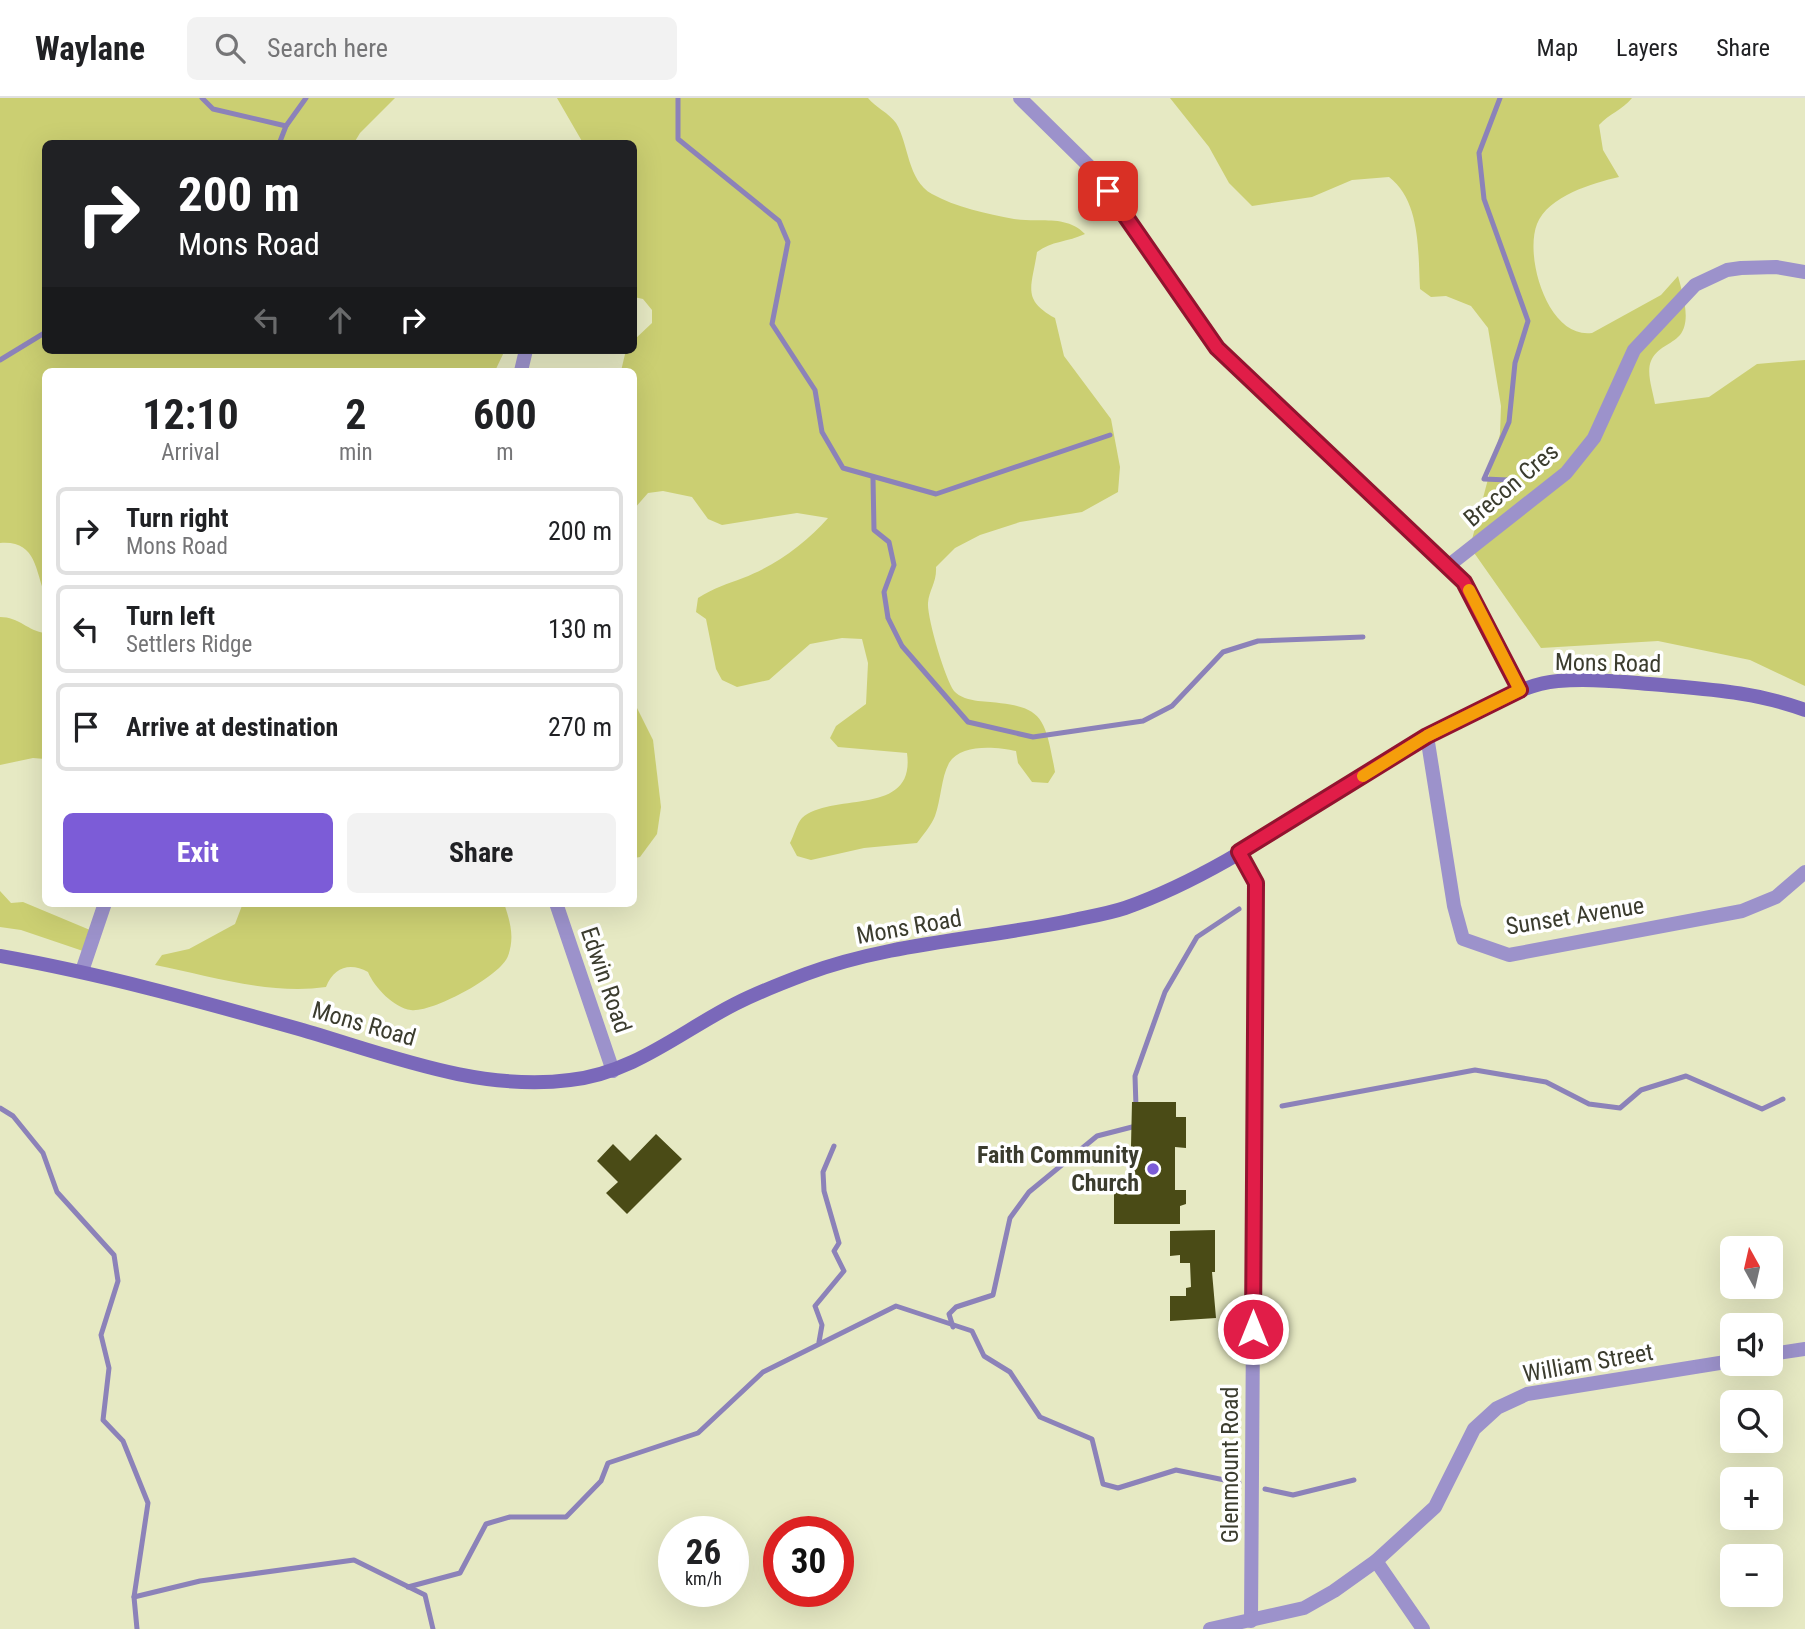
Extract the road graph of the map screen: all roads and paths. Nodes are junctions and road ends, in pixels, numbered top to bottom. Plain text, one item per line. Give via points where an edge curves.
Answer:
1 (1020, 98) edge
2 (1805, 272) edge
3 (1448, 566) junction
4 (1520, 690) junction
5 (1805, 710) edge
6 (1427, 736) junction
7 (1239, 852) junction
8 (1805, 872) edge
9 (104, 907) edge
10 (557, 907) edge
11 (0, 956) edge
12 (82, 971) junction
13 (612, 1072) junction
14 (1805, 1349) edge
15 (1783, 1352) edge
16 (1720, 1362) edge
17 (1376, 1560) junction
18 (1251, 1621) junction
19 (1210, 1629) edge
20 (1423, 1629) edge

1 - 3 street via 1092,169 1217,348
2 - 3 street, Brecon Cres via 1741,268 1695,285 1634,350 1594,438 1566,473
3 - 4 street via 1464,582
4 - 5 main road, Mons Road via 1557,681 1656,685 1734,691
4 - 6 main road, Mons Road
6 - 7 main road, Mons Road
6 - 8 street, Sunset Avenue via 1463,939 1509,955 1742,911 1776,897
7 - 13 main road, Mons Road via 1123,909 1009,934 907,948 809,973 733,1005 661,1049
7 - 18 street, Glenmount Road via 1256,883
9 - 12 street
10 - 13 street, Edwin Road
11 - 12 main road, Mons Road
12 - 13 main road, Mons Road via 496,1082 575,1080
14 - 15 street
16 - 17 street, William Street via 1527,1394 1497,1408 1474,1429 1435,1507
17 - 18 street, William Street via 1304,1608
17 - 20 street
18 - 19 street, William Street

